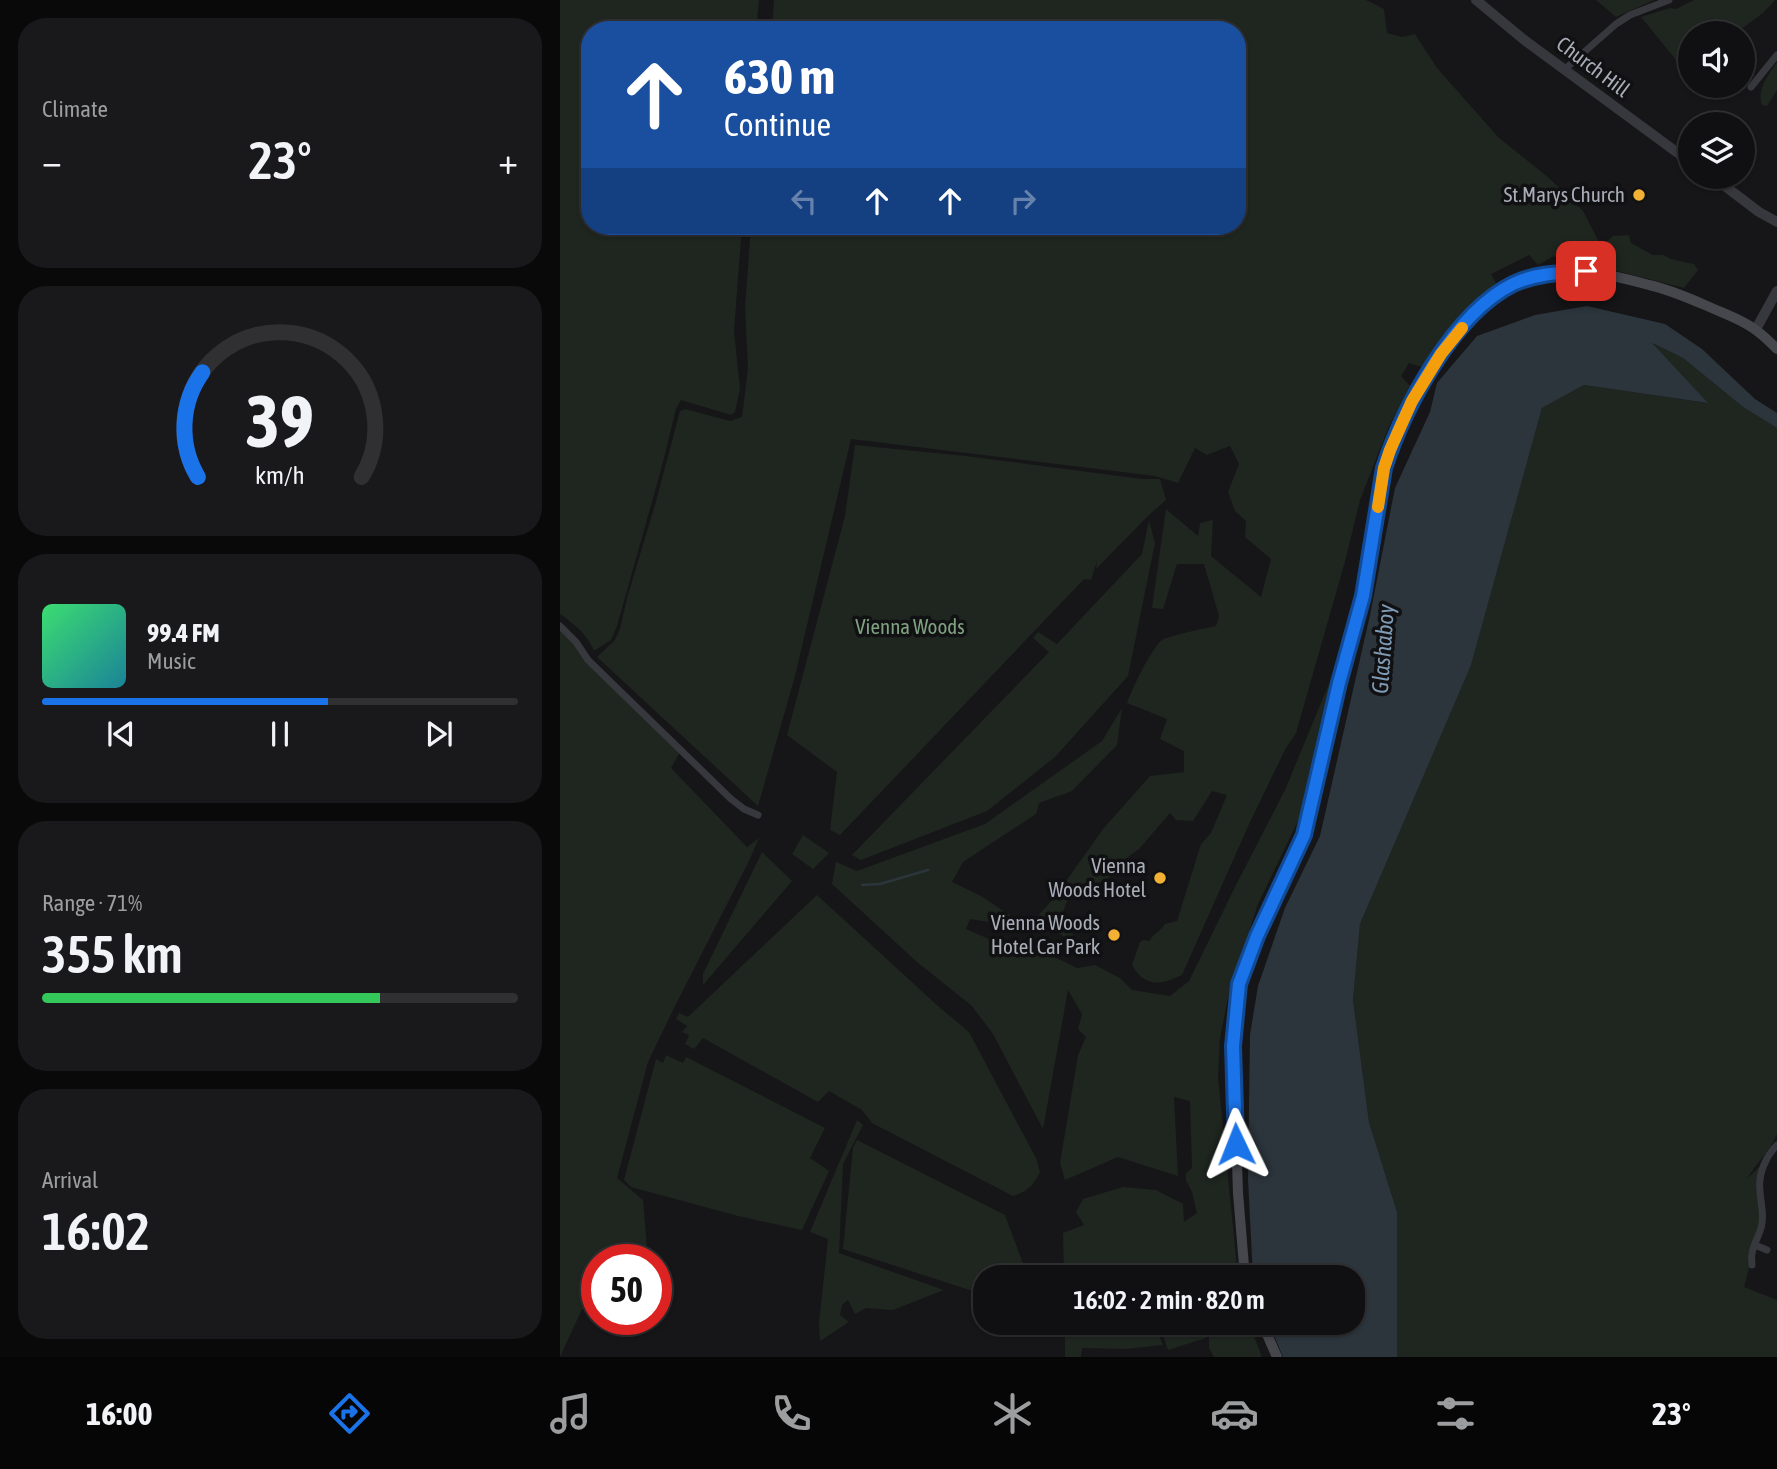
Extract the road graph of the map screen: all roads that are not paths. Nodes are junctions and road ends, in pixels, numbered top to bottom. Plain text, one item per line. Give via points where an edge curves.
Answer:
1 (1476, 0) edge
2 (1669, 0) edge
3 (1777, 55) edge
4 (1565, 69) junction
5 (1755, 82) edge
6 (1678, 153) edge
7 (1729, 189) edge
8 (1777, 222) edge
9 (1777, 291) edge
10 (1756, 329) junction
11 (1777, 349) edge
12 (560, 626) edge
13 (758, 815) dead end
14 (1777, 1145) edge
15 (1755, 1245) junction
16 (1767, 1250) dead end
17 (1244, 1265) edge
18 (1752, 1265) dead end
19 (1267, 1335) edge
20 (1277, 1357) edge

1 - 4 street, Church Hill
2 - 4 street via 1616,24
3 - 5 street
4 - 6 street, Church Hill
7 - 8 street
9 - 10 street
10 - 11 main road
10 - 17 main road via 1667,289 1586,271 1553,273 1514,284 1474,312 1412,401 1384,468 1363,596 1304,835 1239,984 1233,1046
12 - 13 street via 587,660 731,799
14 - 15 street via 1770,1152 1759,1186 1763,1215
15 - 16 street
15 - 18 street
19 - 20 main road

